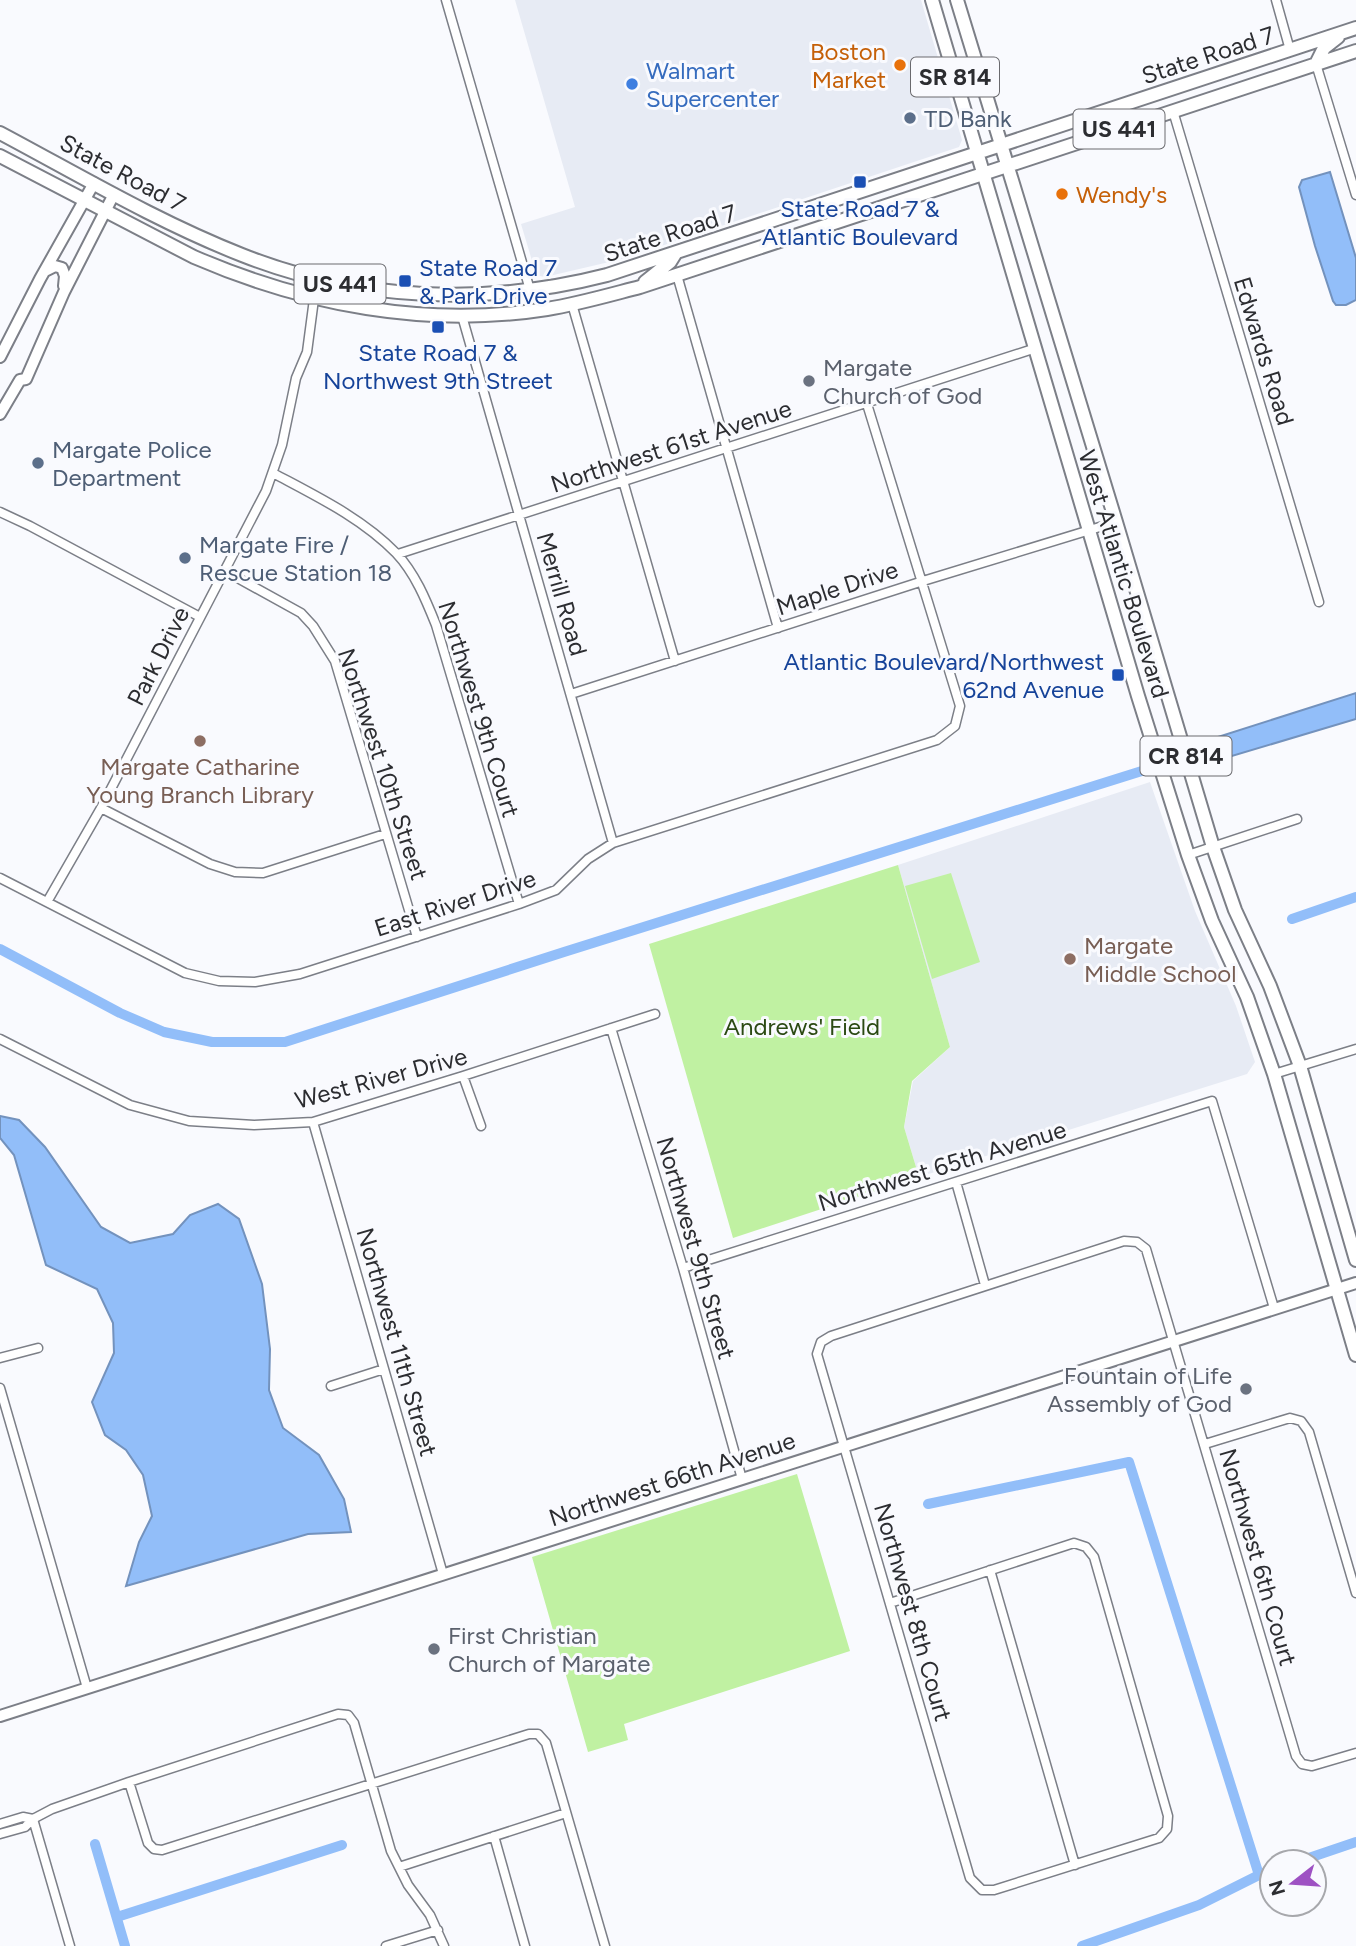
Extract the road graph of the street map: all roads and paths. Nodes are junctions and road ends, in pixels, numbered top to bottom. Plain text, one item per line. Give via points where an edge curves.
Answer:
1 (446, 0) edge
2 (932, 0) edge
3 (957, 0) edge
4 (1276, 0) edge
5 (1350, 30) edge
6 (1290, 50) junction
7 (1356, 51) edge
8 (1316, 64) junction
9 (1254, 84) junction
10 (1173, 111) junction
11 (0, 133) edge
12 (1002, 145) junction
13 (978, 154) junction
14 (0, 156) edge
15 (1008, 166) junction
16 (983, 173) junction
17 (94, 183) junction
18 (114, 194) junction
19 (1356, 195) edge
20 (84, 201) junction
21 (105, 212) junction
22 (707, 243) junction
23 (675, 253) junction
24 (45, 271) junction
25 (677, 275) junction
26 (640, 287) junction
27 (368, 289) junction
28 (530, 290) junction
29 (64, 292) junction
30 (314, 299) junction
31 (572, 304) junction
32 (496, 315) junction
33 (462, 316) junction
34 (1036, 348) junction
35 (0, 357) edge
36 (867, 404) junction
37 (0, 414) edge
38 (728, 448) junction
39 (273, 473) junction
40 (623, 482) junction
41 (0, 506) edge
42 (0, 512) edge
43 (519, 515) junction
44 (12, 516) junction
45 (1116, 522) junction
46 (1089, 530) junction
47 (398, 554) junction
48 (225, 571) junction
49 (923, 581) junction
50 (1319, 601) dead end
51 (200, 617) junction
52 (778, 628) junction
53 (675, 661) junction
54 (571, 694) junction
55 (101, 808) junction
56 (1297, 819) dead end
57 (385, 834) junction
58 (613, 843) junction
59 (1213, 848) junction
60 (1188, 855) junction
61 (0, 877) edge
62 (47, 902) junction
63 (519, 904) junction
64 (416, 937) junction
65 (655, 1014) dead end
66 (611, 1028) junction
67 (0, 1039) edge
68 (1356, 1049) edge
69 (1300, 1066) junction
70 (1274, 1074) junction
71 (463, 1076) junction
72 (313, 1122) junction
73 (481, 1126) dead end
74 (956, 1182) junction
75 (1356, 1260) edge
76 (683, 1268) junction
77 (1356, 1283) edge
78 (985, 1285) junction
79 (1337, 1289) junction
80 (1274, 1308) junction
81 (1174, 1341) junction
82 (38, 1348) dead end
83 (1356, 1355) edge
84 (0, 1358) edge
85 (384, 1369) junction
86 (331, 1386) dead end
87 (0, 1388) edge
88 (1205, 1444) junction
89 (844, 1446) junction
90 (742, 1479) junction
91 (990, 1570) junction
92 (443, 1574) junction
93 (1356, 1593) edge
94 (890, 1603) junction
95 (87, 1688) junction
96 (0, 1716) edge
97 (1356, 1753) edge
98 (129, 1782) junction
99 (370, 1785) junction
100 (566, 1813) junction
101 (33, 1819) junction
102 (0, 1824) edge
103 (0, 1834) edge
104 (494, 1836) junction
105 (1075, 1865) junction
106 (398, 1867) junction
107 (438, 1930) junction
108 (70, 1946) edge
109 (386, 1946) edge
110 (444, 1946) edge
111 (525, 1946) edge
112 (605, 1946) edge

1 - 28 street
2 - 13 main road, West Atlantic Boulevard / SR 814
3 - 12 main road, West Atlantic Boulevard / SR 814
4 - 6 street
5 - 6 main road, State Road 7 / US 441
5 - 8 main road via 1324,48
6 - 9 main road via 1281,66
6 - 12 main road, State Road 7 / US 441
7 - 8 main road, State Road 7 / US 441
8 - 9 main road, State Road 7 / US 441
8 - 19 street
9 - 10 main road, State Road 7 / US 441
10 - 15 main road, State Road 7 / US 441
10 - 50 street, Edwards Road
11 - 17 main road, State Road 7 / US 441
12 - 13 main road, State Road 7 / US 441
12 - 15 main road, West Atlantic Boulevard / SR 814
13 - 16 main road, West Atlantic Boulevard / SR 814
13 - 22 main road, State Road 7 / US 441
14 - 20 main road, State Road 7 / US 441
15 - 16 main road, State Road 7 / US 441
15 - 45 main road, West Atlantic Boulevard / CR 814
16 - 25 main road, State Road 7 / US 441
16 - 34 main road, West Atlantic Boulevard / CR 814
17 - 18 main road, State Road 7 / US 441
17 - 20 street
18 - 21 street
18 - 27 main road, State Road 7 / US 441 via 242,255 296,274
20 - 21 main road, State Road 7 / US 441
20 - 24 street
21 - 29 street
21 - 30 main road, State Road 7 / US 441 via 225,271
22 - 23 main road, State Road 7 / US 441
22 - 25 main road
23 - 26 main road
23 - 28 main road, State Road 7 / US 441 via 607,275
24 - 29 street via 62,268
24 - 35 street
25 - 26 main road, State Road 7 / US 441
25 - 38 street
26 - 31 main road, State Road 7 / US 441
27 - 28 main road, State Road 7 / US 441 via 458,295
27 - 30 main road via 359,296 329,291
28 - 32 main road via 520,304
29 - 37 street via 26,379 20,380
30 - 33 main road, State Road 7 / US 441 via 388,312
30 - 39 street, Park Drive via 307,352 296,378
31 - 32 main road, State Road 7 / US 441
31 - 40 street
32 - 33 main road, State Road 7 / US 441
33 - 43 street, Merrill Road
34 - 36 street, Northwest 61st Avenue
34 - 46 main road, West Atlantic Boulevard / CR 814
36 - 38 street, Northwest 61st Avenue
36 - 49 street
38 - 40 street, Northwest 61st Avenue
38 - 52 street
39 - 47 street, Northwest 9th Court via 335,506
39 - 48 street, Park Drive
40 - 43 street, Northwest 61st Avenue
40 - 53 street
41 - 44 street
42 - 44 street
43 - 47 street, Northwest 61st Avenue
43 - 54 street, Merrill Road
44 - 51 street
45 - 46 street, Maple Drive
45 - 59 main road, West Atlantic Boulevard / CR 814
46 - 49 street, Maple Drive
46 - 60 main road, West Atlantic Boulevard / CR 814
47 - 63 street, Northwest 9th Court via 421,589 436,625
48 - 51 street, Park Drive
48 - 57 street, Northwest 10th Street via 301,613 335,661
49 - 52 street, Maple Drive
49 - 58 street, East River Drive via 960,706 955,726 937,740
51 - 55 street, Park Drive
52 - 53 street, Maple Drive
53 - 54 street, Maple Drive
54 - 58 street, Merrill Road
55 - 57 street via 210,864 235,872 263,873
55 - 62 street, Park Drive
56 - 59 street
57 - 64 street, Northwest 10th Street
58 - 63 street, East River Drive via 588,859 556,890
59 - 60 street
59 - 69 main road, West Atlantic Boulevard / CR 814
60 - 70 main road, West Atlantic Boulevard / CR 814
61 - 62 street, East River Drive
62 - 64 street, East River Drive via 185,973 219,981 255,982 300,974
63 - 64 street, East River Drive
65 - 66 street, West River Drive
66 - 71 street, West River Drive
66 - 76 street, Northwest 9th Street
67 - 72 street, West River Drive via 130,1105 189,1121
68 - 69 street
69 - 70 street
69 - 75 main road, West Atlantic Boulevard / CR 814
70 - 79 main road, West Atlantic Boulevard / CR 814
71 - 72 street, West River Drive
71 - 73 street
72 - 85 street, Northwest 11th Street
74 - 76 street, Northwest 65th Avenue
74 - 78 street
74 - 80 street, Northwest 65th Avenue via 1212,1101
76 - 90 street, Northwest 9th Street
77 - 79 street, Northwest 66th Avenue
78 - 81 street, Northwest 6th Court via 1124,1241 1137,1242 1146,1249
78 - 89 street, Northwest 8th Court via 821,1342 817,1354
79 - 80 street, Northwest 66th Avenue
79 - 83 main road, West Atlantic Boulevard / CR 814
80 - 81 street, Northwest 66th Avenue
81 - 88 street, Northwest 6th Court
81 - 89 street, Northwest 66th Avenue
82 - 84 street
85 - 86 street
85 - 92 street, Northwest 11th Street
87 - 95 street
88 - 93 street via 1290,1418 1301,1421 1309,1432
88 - 97 street, Northwest 6th Court via 1296,1756 1302,1765 1312,1766
89 - 90 street, Northwest 66th Avenue
89 - 94 street, Northwest 8th Court
90 - 92 street, Northwest 66th Avenue
91 - 94 street
91 - 105 street
91 - 105 street via 1074,1543 1086,1547 1094,1557 1168,1816 1167,1829 1159,1838
92 - 95 street, Northwest 66th Avenue
94 - 105 street, Northwest 8th Court via 970,1878 982,1890 993,1890
95 - 96 street, Northwest 66th Avenue
98 - 99 street via 148,1843 162,1850
98 - 99 street via 338,1714 348,1715 354,1723
98 - 101 street
99 - 100 street via 538,1734 545,1743
99 - 106 street
100 - 104 street
100 - 112 street
101 - 102 street
101 - 103 street via 25,1827
101 - 108 street
104 - 106 street
104 - 111 street
106 - 107 street
107 - 109 street
107 - 110 street

